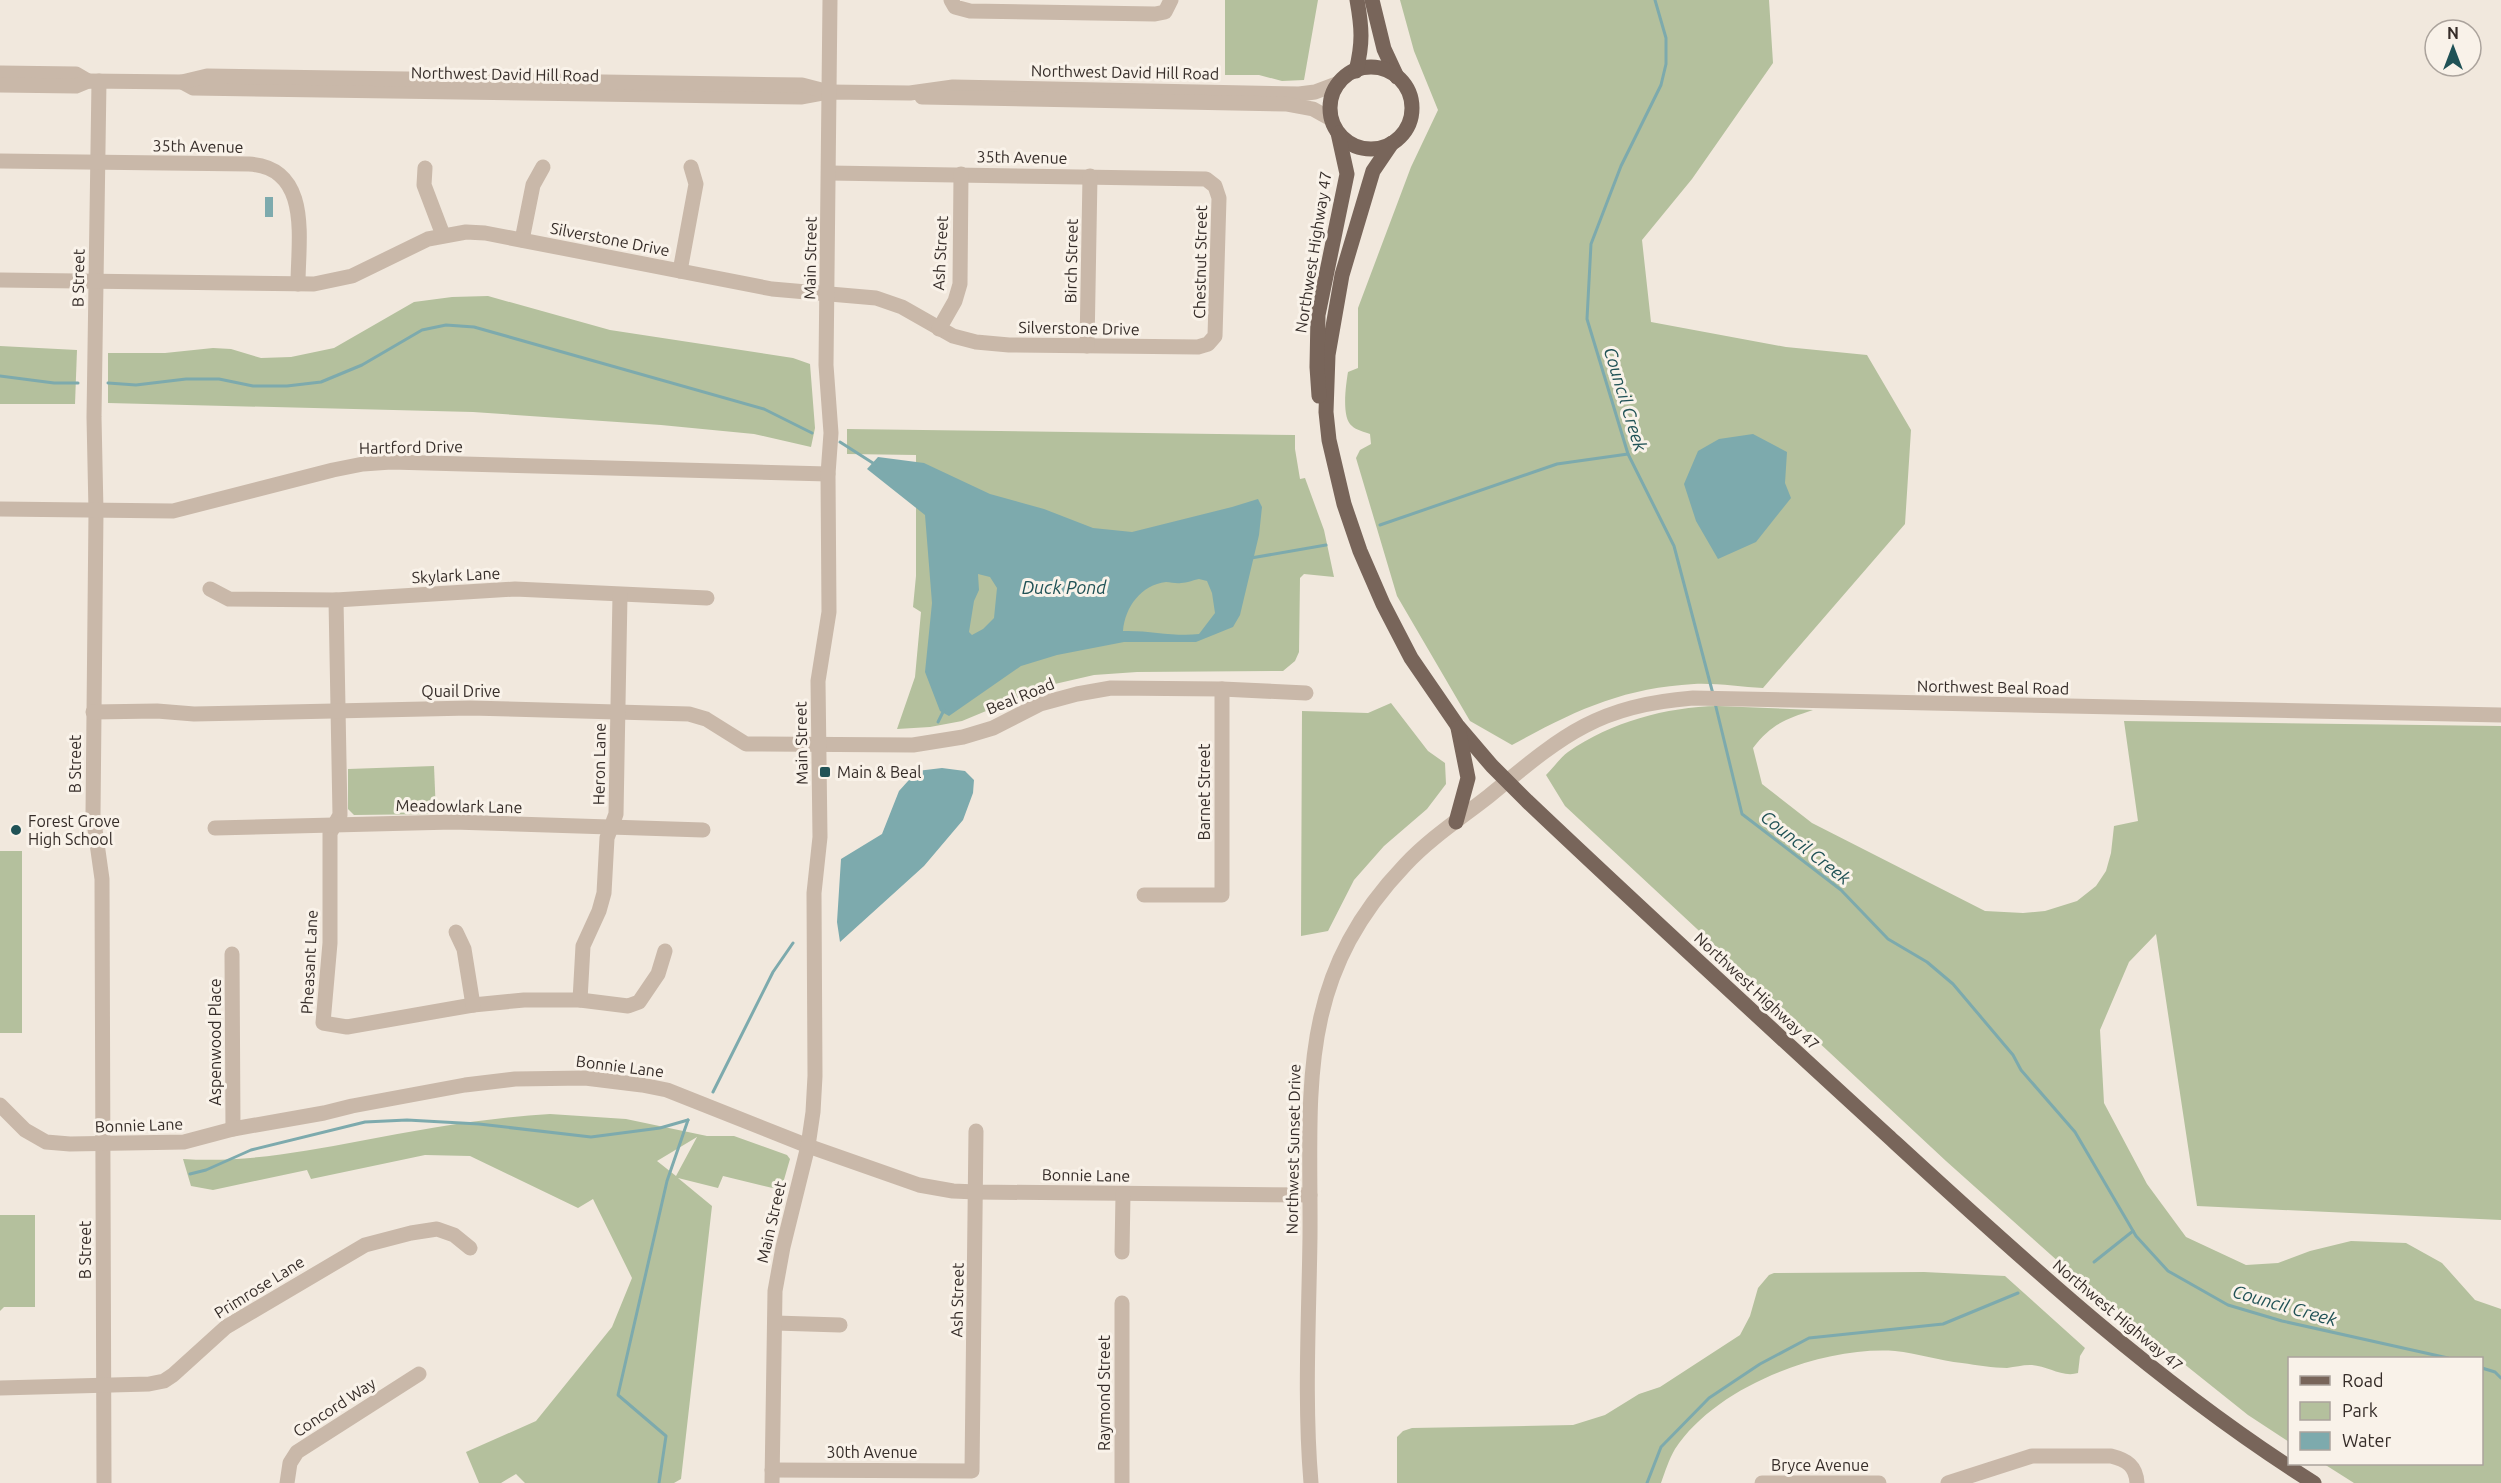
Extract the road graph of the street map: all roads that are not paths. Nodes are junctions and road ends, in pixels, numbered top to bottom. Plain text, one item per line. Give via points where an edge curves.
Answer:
1 (830, 0) edge
2 (1357, 0) edge
3 (1372, 0) edge
4 (954, 4) edge
5 (1168, 6) edge
6 (1356, 70) junction
7 (0, 73) edge
8 (1397, 77) junction
9 (93, 81) junction
10 (1339, 83) junction
11 (0, 85) edge
12 (829, 92) junction
13 (910, 93) junction
14 (1334, 126) junction
15 (1392, 143) junction
16 (0, 161) edge
17 (98, 162) junction
18 (543, 167) dead end
19 (691, 167) dead end
20 (425, 168) dead end
21 (829, 173) junction
22 (961, 174) junction
23 (1090, 176) junction
24 (1213, 184) joint
25 (443, 235) junction
26 (522, 240) junction
27 (680, 271) junction
28 (0, 280) edge
29 (96, 281) junction
30 (298, 284) junction
31 (828, 294) junction
32 (939, 329) junction
33 (1211, 342) joint
34 (1088, 345) junction
35 (1326, 412) junction
36 (828, 474) junction
37 (0, 509) edge
38 (96, 511) junction
39 (210, 589) dead end
40 (621, 595) junction
41 (707, 598) dead end
42 (336, 600) junction
43 (1222, 689) junction
44 (1306, 693) dead end
45 (337, 711) junction
46 (93, 712) junction
47 (618, 714) junction
48 (2501, 715) edge
49 (1457, 725) junction
50 (820, 746) junction
51 (1507, 781) junction
52 (1456, 822) junction
53 (335, 824) junction
54 (610, 827) junction
55 (215, 828) dead end
56 (703, 830) dead end
57 (1144, 895) dead end
58 (456, 932) dead end
59 (666, 951) dead end
60 (232, 954) dead end
61 (580, 1000) junction
62 (473, 1005) junction
63 (0, 1105) edge
64 (233, 1129) junction
65 (975, 1131) dead end
66 (103, 1144) junction
67 (808, 1146) junction
68 (976, 1192) junction
69 (1123, 1194) junction
70 (1310, 1195) junction
71 (470, 1248) dead end
72 (1122, 1252) dead end
73 (1122, 1303) dead end
74 (775, 1323) junction
75 (840, 1325) dead end
76 (419, 1374) dead end
77 (104, 1384) junction
78 (0, 1388) edge
79 (2288, 1465) edge
80 (2288, 1465) edge
81 (972, 1471) joint
82 (772, 1477) edge
83 (104, 1483) edge
84 (287, 1483) edge
85 (1122, 1483) edge
86 (1311, 1483) edge
87 (1762, 1483) edge
88 (1879, 1483) edge
89 (1948, 1483) edge
90 (2138, 1483) edge
91 (2314, 1483) edge

1 - 12 street, Main Street
2 - 6 main road via 1362,47
3 - 8 main road via 1384,49
4 - 5 street via 970,11 1155,14
6 - 8 main road via 1377,68
6 - 10 main road
7 - 9 street, Northwest David Hill Road via 76,74
8 - 15 main road via 1410,98 1411,111 1405,129
9 - 11 street, Northwest David Hill Road via 76,86
9 - 12 street, Northwest David Hill Road via 182,82 193,88 802,97
9 - 17 street, B Street
10 - 13 street, Northwest David Hill Road via 1299,94 953,87
10 - 14 main road via 1330,107
12 - 13 street, Northwest David Hill Road
12 - 21 street, Main Street
13 - 14 street, Northwest David Hill Road via 925,99 1286,104 1313,109
14 - 15 main road via 1352,144 1369,149
14 - 35 main road, Northwest Highway 47 via 1347,174 1318,315 1319,402
15 - 35 main road, Northwest Highway 47 via 1373,171 1342,275 1328,355
16 - 17 street, 35th Avenue
17 - 29 street, B Street
17 - 30 street, 35th Avenue via 253,165 274,171 290,187 298,207
18 - 26 street via 533,185
19 - 27 street via 696,184
20 - 25 street via 424,185
21 - 22 street, 35th Avenue
21 - 31 street, Main Street
22 - 23 street, 35th Avenue
22 - 32 street, Ash Street via 960,284
23 - 24 street, 35th Avenue via 1201,178
23 - 34 street, Birch Street
24 - 33 street, Chestnut Street via 1219,209 1217,328
25 - 26 street, Silverstone Drive via 485,233
25 - 30 street, Silverstone Drive via 414,244 352,276
26 - 27 street, Silverstone Drive
27 - 31 street, Silverstone Drive via 772,289
28 - 29 street, Silverstone Drive
29 - 30 street, Silverstone Drive
29 - 38 street, B Street
31 - 32 street, Silverstone Drive via 889,302
31 - 36 street, Main Street
32 - 34 street, Silverstone Drive via 962,339 990,344
33 - 34 street, Silverstone Drive via 1198,347
35 - 49 main road, Northwest Highway 47 via 1344,504 1372,581 1411,658
36 - 38 street, Hartford Drive via 382,463 333,470 173,512
36 - 50 street, Main Street via 829,612 818,681
37 - 38 street, Hartford Drive
38 - 46 street, B Street
39 - 42 street, Skylark Lane via 229,599
40 - 41 street, Skylark Lane
40 - 42 street, Skylark Lane via 515,589
40 - 47 street, Heron Lane
42 - 45 street, Pheasant Lane
43 - 44 street, Beal Road
43 - 50 street, Beal Road via 1111,688 1040,704 993,728 963,737 913,745
43 - 57 street, Barnet Street via 1222,895
45 - 46 street, Quail Drive
45 - 47 street, Quail Drive via 470,708
45 - 53 street, Pheasant Lane via 340,814
46 - 66 street, B Street via 93,815 102,879
47 - 50 street, Quail Drive via 697,715 746,744
47 - 54 street, Heron Lane via 616,814
48 - 51 street, Northwest Beal Road via 1693,698 1636,705 1598,718 1557,741
49 - 51 main road, Northwest Highway 47
49 - 52 main road via 1468,778
50 - 67 street, Main Street via 820,837 814,893 813,1112
51 - 52 street, Northwest Sunset Drive
51 - 79 main road, Northwest Highway 47 via 1645,913 2065,1296 2183,1392
52 - 70 street, Northwest Sunset Drive via 1390,882 1362,919 1332,976 1319,1018 1311,1065
53 - 54 street, Meadowlark Lane via 453,822
53 - 55 street, Meadowlark Lane
53 - 62 street, Pheasant Lane via 330,833 330,943 323,1023 347,1027
54 - 56 street, Meadowlark Lane
54 - 61 street, Heron Lane via 604,893 583,946
58 - 62 street via 464,949
59 - 61 street, Pheasant Lane via 658,974 639,1002 628,1006
60 - 64 street, Aspenwood Place
61 - 62 street, Pheasant Lane
63 - 66 street, Bonnie Lane via 25,1130 46,1142
64 - 66 street, Bonnie Lane via 184,1142
64 - 67 street, Bonnie Lane via 488,1082 585,1078 667,1090
65 - 68 street, Ash Street
66 - 77 street, B Street
67 - 68 street, Bonnie Lane via 919,1185
67 - 74 street, Main Street via 778,1273
68 - 69 street, Bonnie Lane
68 - 81 street, Ash Street
69 - 70 street, Bonnie Lane
69 - 72 street
70 - 86 street, Northwest Sunset Drive
71 - 77 street, Primrose Lane via 454,1235 437,1229 365,1245 226,1327 164,1381
73 - 85 street, Raymond Street
74 - 75 street
74 - 82 street, Main Street
76 - 84 street, Concord Way via 297,1452 290,1463
77 - 78 street, Primrose Lane
77 - 83 street, B Street
80 - 91 main road, Northwest Highway 47
81 - 82 street, 30th Avenue
87 - 88 street, Bryce Avenue
89 - 90 street via 2032,1456 2111,1456 2129,1462

